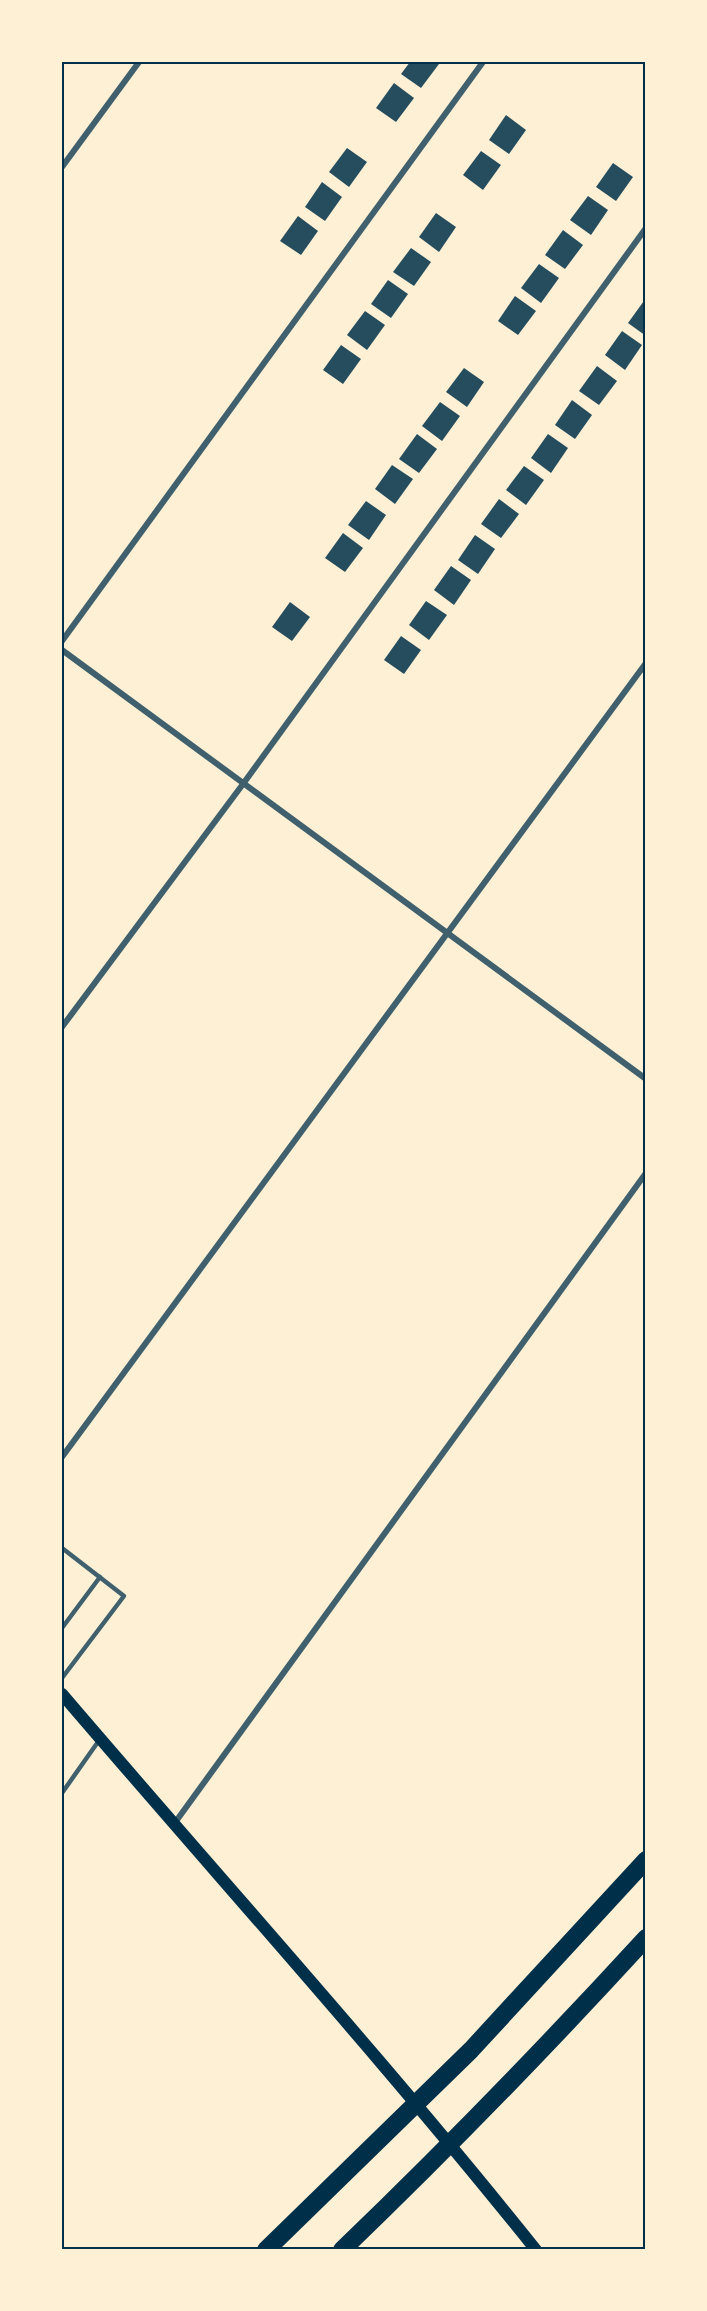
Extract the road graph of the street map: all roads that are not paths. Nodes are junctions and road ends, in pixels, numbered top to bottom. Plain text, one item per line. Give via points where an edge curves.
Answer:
1 (140, 62) edge
2 (483, 62) edge
3 (62, 167) edge
4 (645, 228) edge
5 (62, 641) edge
6 (62, 650) edge
7 (645, 663) edge
8 (243, 784) junction
9 (446, 933) junction
10 (62, 1027) edge
11 (645, 1079) edge
12 (645, 1173) edge
13 (62, 1457) edge
14 (62, 1548) edge
15 (100, 1577) junction
16 (62, 1628) edge
17 (62, 1678) edge
18 (62, 1694) edge
19 (100, 1739) junction
20 (62, 1793) edge
21 (174, 1824) junction
22 (645, 1860) edge
23 (645, 1938) edge
24 (266, 2250) edge
25 (342, 2250) edge
26 (536, 2250) edge

1 - 3 street
2 - 5 street
4 - 8 street
6 - 8 street
7 - 9 street
8 - 9 street
8 - 10 street
9 - 11 street
9 - 13 street
12 - 21 street
14 - 15 lane
15 - 16 lane
15 - 17 lane via 124,1596
18 - 19 main road
19 - 20 lane
19 - 21 main road
21 - 26 main road
22 - 24 highway via 464,2057
23 - 25 highway via 530,2064

